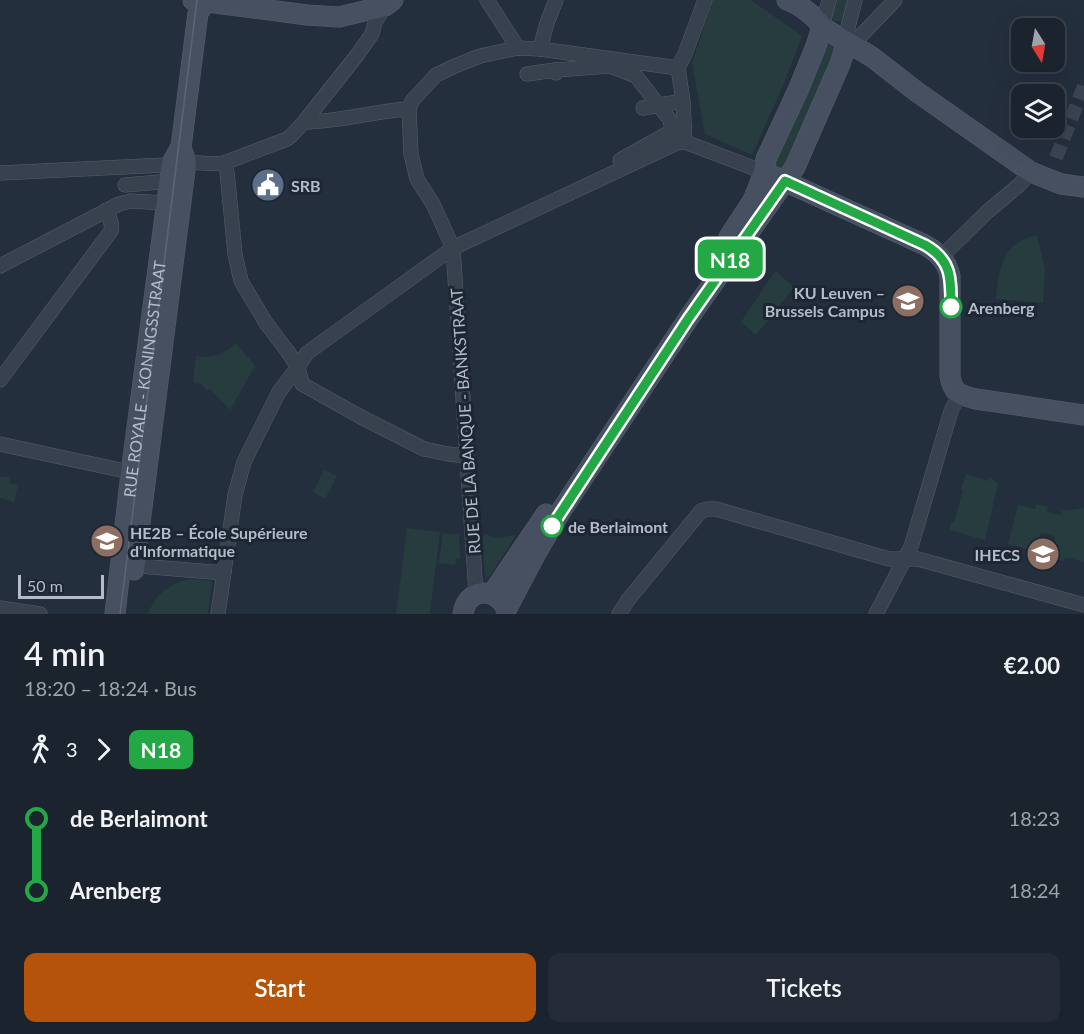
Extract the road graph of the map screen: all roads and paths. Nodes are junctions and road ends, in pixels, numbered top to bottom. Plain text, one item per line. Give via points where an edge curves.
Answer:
1 (487, 0) edge
2 (556, 0) edge
3 (705, 0) edge
4 (780, 0) edge
5 (787, 0) edge
6 (829, 0) edge
7 (855, 0) edge
8 (895, 0) edge
9 (198, 2) edge
10 (389, 3) edge
11 (822, 27) junction
12 (849, 44) junction
13 (518, 48) junction
14 (540, 49) junction
15 (678, 68) junction
16 (523, 76) dead end
17 (677, 102) dead end
18 (658, 105) junction
19 (643, 108) dead end
20 (409, 109) junction
21 (304, 122) junction
22 (685, 142) junction
23 (179, 158) junction
24 (620, 160) dead end
25 (224, 163) junction
26 (764, 172) junction
27 (0, 173) edge
28 (1039, 176) junction
29 (785, 181) junction
30 (160, 182) dead end
31 (1084, 187) edge
32 (122, 198) junction
33 (166, 202) junction
34 (106, 210) junction
35 (453, 248) junction
36 (941, 257) junction
37 (0, 267) edge
38 (298, 368) junction
39 (0, 380) edge
40 (959, 394) junction
41 (1084, 415) edge
42 (0, 444) edge
43 (467, 456) junction
44 (139, 475) junction
45 (905, 559) junction
46 (128, 565) junction
47 (224, 573) junction
48 (484, 594) junction
49 (1084, 605) edge
50 (0, 608) edge
51 (506, 612) edge
52 (40, 614) edge
53 (115, 614) edge
54 (129, 614) edge
55 (218, 614) edge
56 (463, 614) edge
57 (620, 614) edge
58 (876, 614) edge

1 - 13 street
2 - 14 street
3 - 15 street
4 - 11 street via 810,26
5 - 11 street via 818,20
6 - 11 street
7 - 12 street via 848,27
8 - 12 street
9 - 10 street via 325,16 346,15
9 - 23 street, RUE ROYALE - KONINGSSTRAAT
10 - 21 street via 358,54
11 - 12 street
11 - 26 street
12 - 28 street
12 - 29 street via 795,167
13 - 14 street
13 - 20 street via 480,56 436,75
14 - 15 street
15 - 22 street
16 - 18 street via 610,66 626,77 636,76
17 - 18 street
18 - 19 street
18 - 24 street via 670,120 672,132 637,146
20 - 21 street
20 - 35 street via 411,154 417,179
21 - 25 street via 287,139
22 - 26 street
22 - 35 street
23 - 25 street via 213,165
23 - 27 street via 161,165
23 - 33 street, RUE ROYALE - KONINGSSTRAAT
23 - 44 street, RUE ROYALE - KONINGSSTRAAT
25 - 38 street via 241,281
26 - 29 street
26 - 48 street via 740,222
28 - 31 street
28 - 36 street via 1019,185
29 - 36 street via 925,245
29 - 51 street via 561,511
30 - 32 street
32 - 33 street
32 - 34 street
33 - 44 street, RUE ROYALE - KONINGSSTRAAT
34 - 37 street
34 - 39 street via 111,231
35 - 38 street via 307,353
35 - 43 street, RUE DE LA BANQUE - BANKSTRAAT
36 - 40 street via 950,276 950,376
38 - 43 street via 302,384 361,417 424,449
38 - 47 street via 279,392 244,462 235,495
40 - 41 street
40 - 45 street
42 - 44 street
43 - 48 street, RUE DE LA BANQUE - BANKSTRAAT
44 - 46 street, RUE ROYALE - KONINGSSTRAAT
45 - 49 street via 918,559
45 - 57 street via 889,559 708,509 701,511
45 - 58 street
46 - 47 street
46 - 53 street, RUE ROYALE - KONINGSSTRAAT
46 - 54 street, RUE ROYALE - KONINGSSTRAAT
47 - 55 street
48 - 51 street via 501,600
48 - 56 street via 470,598
50 - 52 street

